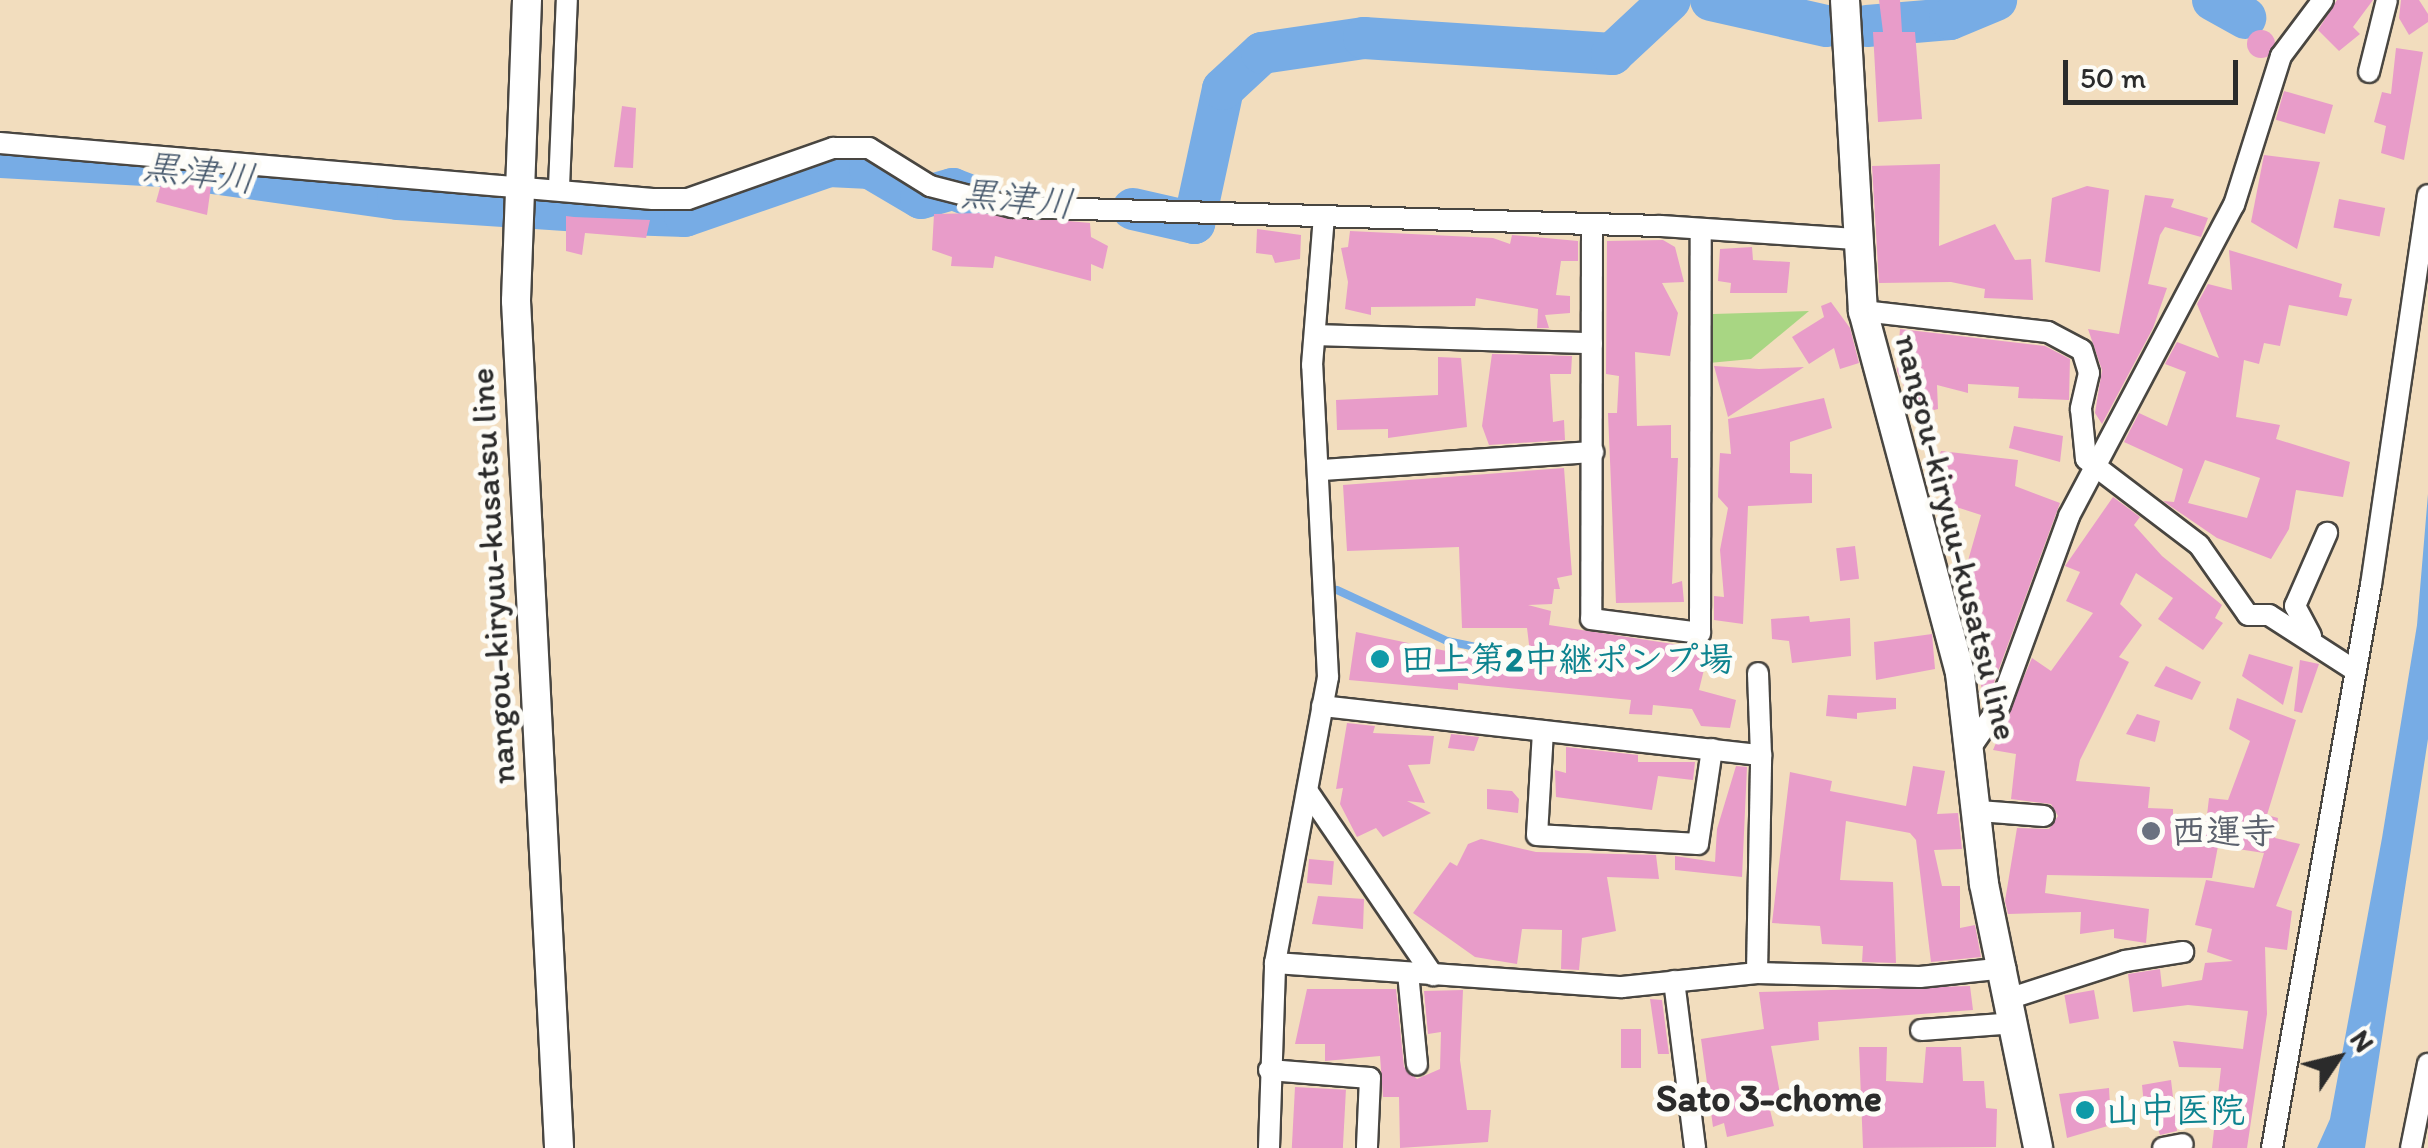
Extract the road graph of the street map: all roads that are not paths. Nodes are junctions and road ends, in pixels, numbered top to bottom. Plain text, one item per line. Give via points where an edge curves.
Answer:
1 (527, 0) edge
2 (567, 0) edge
3 (2323, 0) edge
4 (2387, 0) edge
5 (1845, 6) edge
6 (2369, 72) dead end
7 (0, 143) edge
8 (518, 184) junction
9 (559, 187) junction
10 (2428, 196) edge
11 (1324, 216) junction
12 (1592, 224) junction
13 (1701, 230) junction
14 (1857, 239) junction
15 (1862, 311) junction
16 (1314, 334) junction
17 (1592, 343) junction
18 (1592, 452) junction
19 (2097, 463) junction
20 (1321, 470) junction
21 (2326, 533) dead end
22 (2312, 638) junction
23 (2356, 671) junction
24 (1758, 673) dead end
25 (1322, 706) junction
26 (1543, 730) junction
27 (1972, 744) junction
28 (1712, 750) junction
29 (1761, 755) junction
30 (1308, 792) junction
31 (1980, 811) junction
32 (2044, 816) dead end
33 (2183, 952) dead end
34 (1274, 964) junction
35 (2006, 968) junction
36 (1408, 973) junction
37 (1757, 973) junction
38 (1433, 974) junction
39 (1674, 981) junction
40 (2013, 1011) junction
41 (1921, 1030) dead end
42 (2428, 1064) edge
43 (1417, 1066) dead end
44 (1269, 1070) junction
45 (559, 1148) edge
46 (1269, 1148) edge
47 (1367, 1148) edge
48 (1694, 1148) edge
49 (2038, 1148) edge
50 (2272, 1148) edge
51 (2411, 1148) edge

1 - 8 main road, nangou-kiryuu-kusatsu line
2 - 9 street
3 - 19 street via 2281,56 2234,205
4 - 6 street
5 - 14 main road, nangou-kiryuu-kusatsu line
7 - 8 street
8 - 9 street
8 - 45 main road, nangou-kiryuu-kusatsu line via 518,367
9 - 11 street via 688,199 833,148 869,148 930,186 1012,207
10 - 23 street
11 - 12 street
11 - 16 street
12 - 13 street
12 - 17 street
13 - 14 street
13 - 18 street via 1700,633 1591,618
14 - 15 main road, nangou-kiryuu-kusatsu line
15 - 19 street via 2048,332 2082,350 2089,374 2081,409 2086,459
15 - 27 main road, nangou-kiryuu-kusatsu line via 1960,673
16 - 17 street
16 - 20 street
17 - 18 street
18 - 20 street
19 - 22 street via 2199,544 2248,615 2269,614
19 - 27 street via 2068,516 2000,705
20 - 25 street via 1328,602
21 - 22 street via 2295,606
22 - 23 street
23 - 50 street
24 - 29 street
25 - 26 street
25 - 30 street
26 - 28 street
26 - 28 street via 1537,836 1698,844
27 - 31 main road, nangou-kiryuu-kusatsu line
28 - 29 street
29 - 37 street
30 - 34 street
30 - 38 street
31 - 32 street
31 - 35 main road, nangou-kiryuu-kusatsu line via 1984,884
33 - 40 street via 2125,961
34 - 36 street
34 - 44 street
35 - 37 street via 1920,978
35 - 40 main road, nangou-kiryuu-kusatsu line
36 - 38 street
36 - 43 street
37 - 39 street
38 - 39 street via 1622,988
39 - 48 street
40 - 41 street
40 - 49 main road, nangou-kiryuu-kusatsu line
42 - 51 street
44 - 46 street
44 - 47 street via 1370,1078

